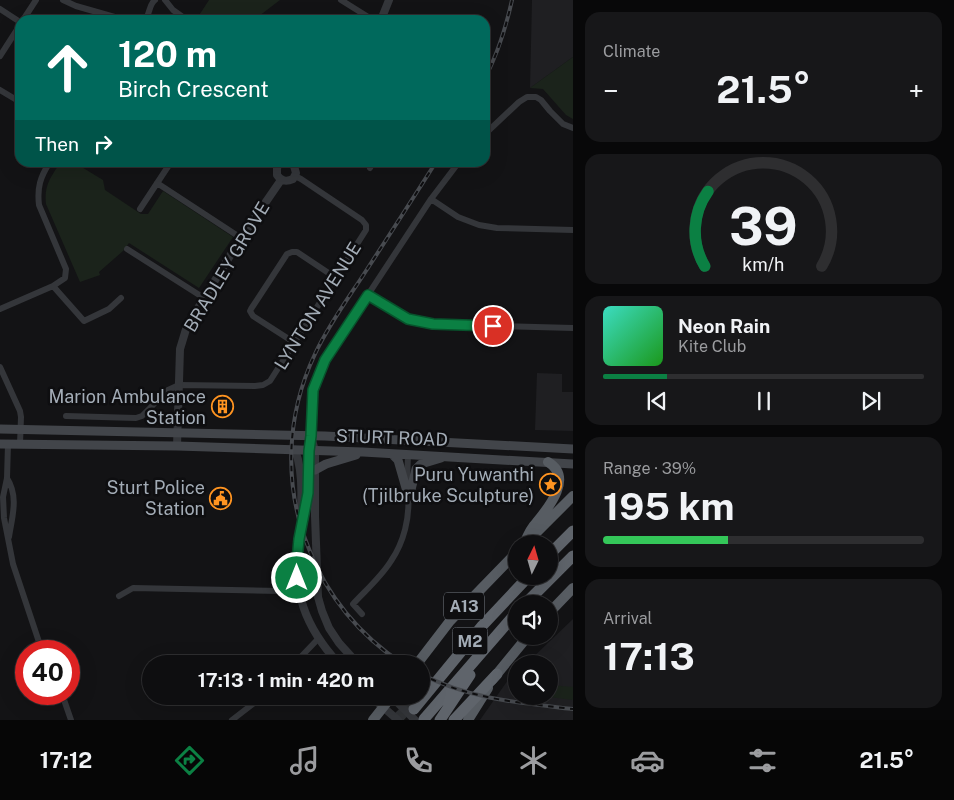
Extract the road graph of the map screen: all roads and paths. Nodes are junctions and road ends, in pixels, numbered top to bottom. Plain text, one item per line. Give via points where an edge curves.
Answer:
1 (36, 0) edge
2 (63, 0) edge
3 (155, 0) edge
4 (165, 0) edge
5 (341, 0) edge
6 (389, 0) edge
7 (0, 9) edge
8 (26, 15) edge
9 (108, 15) edge
10 (149, 15) edge
11 (180, 15) edge
12 (365, 15) edge
13 (383, 15) edge
14 (15, 20) edge
15 (15, 32) edge
16 (0, 56) edge
17 (0, 90) edge
18 (15, 99) edge
19 (573, 128) edge
20 (490, 129) edge
21 (47, 167) edge
22 (168, 167) edge
23 (279, 167) edge
24 (294, 167) edge
25 (455, 167) edge
26 (295, 176) junction
27 (281, 180) junction
28 (157, 184) junction
29 (430, 198) junction
30 (140, 209) dead end
31 (573, 230) edge
32 (242, 238) junction
33 (127, 249) dead end
34 (336, 278) junction
35 (52, 286) junction
36 (368, 295) junction
37 (121, 298) dead end
38 (204, 298) junction
39 (0, 309) edge
40 (573, 328) edge
41 (295, 343) junction
42 (0, 367) edge
43 (179, 385) junction
44 (66, 416) dead end
45 (0, 429) edge
46 (21, 430) junction
47 (177, 432) junction
48 (311, 436) junction
49 (4, 444) edge
50 (20, 444) junction
51 (176, 446) junction
52 (573, 449) edge
53 (295, 450) junction
54 (312, 451) junction
55 (363, 452) junction
56 (392, 454) junction
57 (408, 454) junction
58 (448, 456) junction
59 (548, 462) junction
60 (573, 464) edge
61 (315, 470) junction
62 (7, 478) junction
63 (573, 496) edge
64 (409, 498) junction
65 (301, 523) junction
66 (573, 531) edge
67 (530, 535) edge
68 (534, 535) edge
69 (8, 541) junction
70 (558, 546) edge
71 (573, 556) edge
72 (316, 557) junction
73 (508, 561) edge
74 (521, 585) edge
75 (573, 588) edge
76 (299, 589) junction
77 (318, 592) junction
78 (534, 595) edge
79 (119, 596) dead end
80 (558, 604) edge
81 (362, 614) dead end
82 (508, 622) edge
83 (330, 628) junction
84 (498, 634) junction
85 (318, 639) junction
86 (38, 640) edge
87 (521, 645) edge
88 (303, 655) edge
89 (331, 655) edge
90 (350, 655) edge
91 (424, 655) edge
92 (497, 674) junction
93 (443, 675) junction
94 (430, 687) edge
95 (66, 705) edge
96 (251, 705) edge
97 (381, 705) edge
98 (390, 705) edge
99 (388, 711) junction
100 (413, 712) edge
101 (71, 720) edge
102 (232, 720) edge
103 (373, 720) edge
104 (398, 720) edge
105 (440, 720) edge
106 (454, 720) edge
107 (462, 720) edge
108 (468, 720) edge

1 - 8 street
2 - 9 street
3 - 10 street
4 - 11 street
5 - 12 street
6 - 13 street
7 - 14 street
15 - 16 street
17 - 18 street
19 - 20 street via 564,124 536,96 519,102
21 - 35 street via 39,185 39,205 66,269 65,278
22 - 28 street
23 - 27 street via 277,175
24 - 26 street
25 - 29 street
26 - 27 street
26 - 34 street, LYNTON AVENUE via 366,225 364,234
27 - 32 street, BRADLEY GROVE
28 - 30 street
28 - 32 street
29 - 31 street via 458,217 479,225
29 - 36 street
32 - 38 street, BRADLEY GROVE
33 - 38 street
34 - 41 street, LYNTON AVENUE
34 - 41 street via 298,252 292,252 287,254 256,301 250,311 253,316
35 - 37 street via 84,321
35 - 39 street
36 - 40 street via 408,319 433,324
36 - 48 street via 318,374 313,390
38 - 43 street, BRADLEY GROVE via 187,326 180,349
41 - 43 street, LYNTON AVENUE via 270,381 263,385
42 - 46 street via 20,410
43 - 44 street via 168,390 136,418
43 - 47 street, BRADLEY GROVE
45 - 46 main road, STURT ROAD
46 - 47 main road, STURT ROAD
46 - 50 street
47 - 48 main road, STURT ROAD
47 - 51 street, BRADLEY GROVE
48 - 52 main road, STURT ROAD
48 - 54 street
49 - 50 main road, STURT ROAD
49 - 62 street
50 - 51 main road, STURT ROAD
51 - 53 main road, STURT ROAD
53 - 54 main road, STURT ROAD
53 - 65 street via 301,484
54 - 55 main road, STURT ROAD
54 - 61 street
54 - 65 street
55 - 56 main road, STURT ROAD
55 - 61 main road
56 - 57 main road, STURT ROAD
56 - 64 main road via 398,460
57 - 58 main road, STURT ROAD
57 - 64 street
58 - 59 main road, STURT ROAD
58 - 64 main road via 417,467
59 - 60 main road, STURT ROAD
59 - 67 highway via 563,472 565,488
61 - 72 street
62 - 69 street via 3,510
62 - 69 street via 14,504
63 - 68 highway
64 - 81 street via 406,522 395,554 380,576 353,604
65 - 76 street via 297,560
66 - 70 highway
69 - 86 street
71 - 78 highway
72 - 76 street via 310,579
72 - 77 street
73 - 91 highway, A13 via 450,621
74 - 93 highway, M2
75 - 80 highway
76 - 77 street
76 - 79 street via 280,592 132,588
76 - 85 street via 306,616
77 - 83 street
82 - 84 highway, M2
83 - 85 street
83 - 90 street
84 - 100 highway, M2
84 - 105 highway
85 - 88 street
85 - 89 street
87 - 92 highway
92 - 106 highway
92 - 107 highway
92 - 108 highway
93 - 94 highway
93 - 100 highway, M2
95 - 101 street
96 - 102 street
97 - 99 street
98 - 99 highway
99 - 103 highway
99 - 104 street

